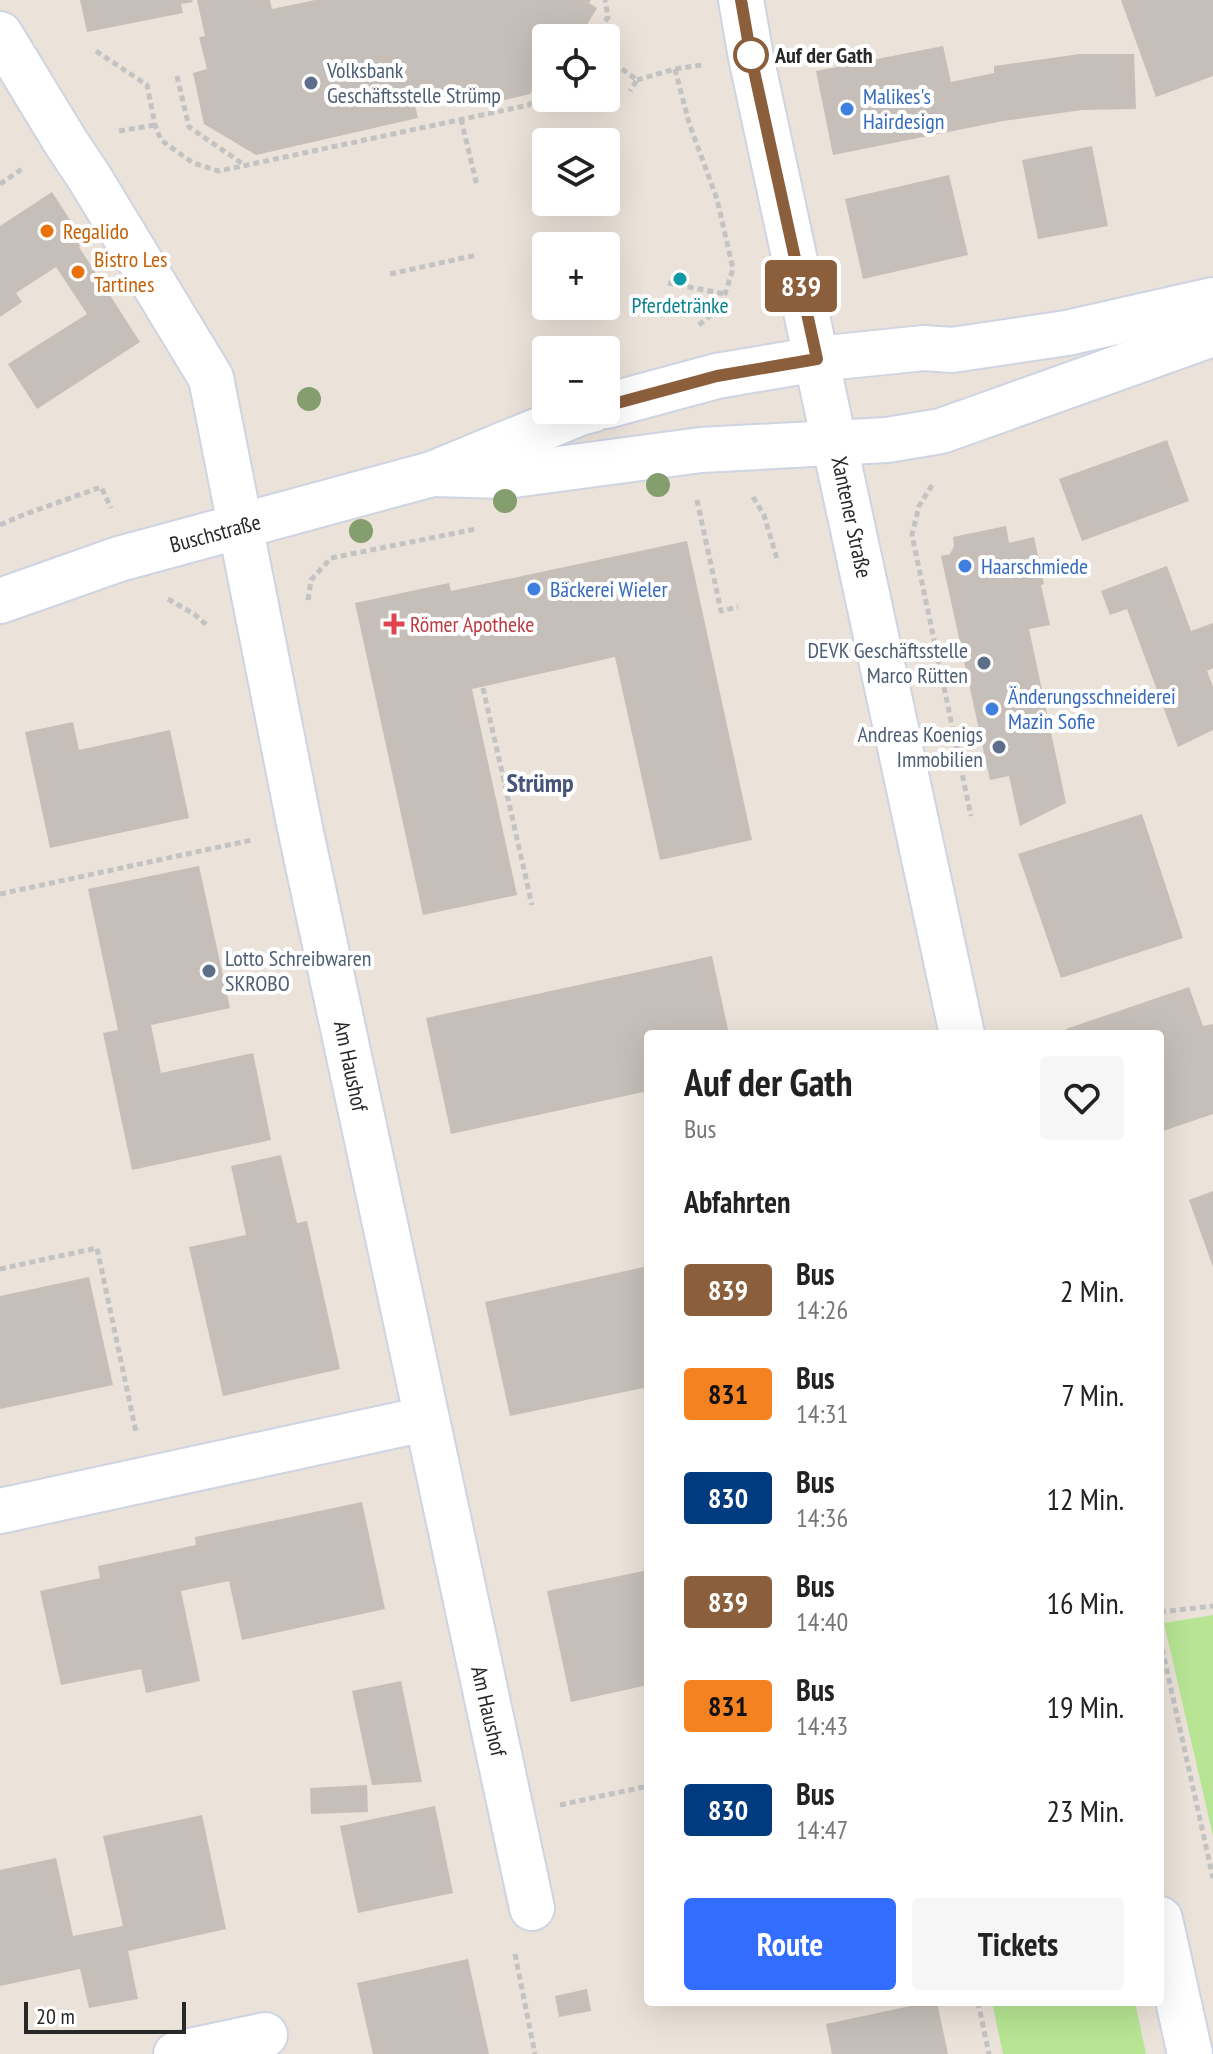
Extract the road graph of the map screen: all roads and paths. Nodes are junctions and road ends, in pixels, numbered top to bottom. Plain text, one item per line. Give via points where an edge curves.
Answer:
1 (605, 0) edge
2 (741, 0) edge
3 (603, 24) edge
4 (0, 34) edge
5 (96, 51) dead end
6 (620, 67) edge
7 (177, 76) dead end
8 (637, 80) junction
9 (630, 91) dead end
10 (532, 101) edge
11 (461, 119) junction
12 (155, 125) junction
13 (134, 128) dead end
14 (244, 164) junction
15 (477, 186) dead end
16 (477, 255) dead end
17 (390, 274) dead end
18 (668, 283) dead end
19 (725, 294) junction
20 (1213, 300) edge
21 (704, 321) dead end
22 (1213, 334) edge
23 (817, 359) junction
24 (620, 402) edge
25 (553, 424) edge
26 (836, 444) junction
27 (432, 474) junction
28 (935, 480) dead end
29 (694, 486) dead end
30 (112, 512) dead end
31 (0, 525) edge
32 (241, 525) junction
33 (159, 597) dead end
34 (0, 601) edge
35 (738, 607) dead end
36 (215, 633) dead end
37 (483, 688) dead end
38 (973, 826) dead end
39 (300, 828) junction
40 (0, 894) edge
41 (532, 905) dead end
42 (961, 1030) edge
43 (0, 1269) edge
44 (425, 1419) junction
45 (146, 1479) junction
46 (0, 1511) edge
47 (1213, 1606) edge
48 (1164, 1612) edge
49 (1164, 1657) edge
50 (644, 1787) edge
51 (512, 1815) junction
52 (1213, 1878) edge
53 (532, 1908) joint
54 (1164, 1937) edge
55 (506, 1948) dead end
56 (515, 1953) junction
57 (979, 2006) edge
58 (265, 2035) dead end
59 (176, 2054) edge
60 (535, 2054) edge
61 (989, 2054) edge
62 (1190, 2054) edge

1 - 3 path via 608,17
2 - 23 street, Xantener Straße
4 - 32 street, Am Haushof via 211,378
5 - 12 path via 147,85
6 - 8 path
7 - 14 path via 189,127
8 - 9 path
8 - 19 path via 675,69 717,199 733,269
10 - 11 path
11 - 14 path
11 - 15 path
12 - 13 path
12 - 14 path via 161,140 193,163 219,171
16 - 17 path
18 - 19 path
19 - 21 path
20 - 23 street via 1024,340
22 - 26 street via 941,431
23 - 24 street via 717,376
23 - 26 street, Xantener Straße
25 - 27 street, Buschstraße
26 - 27 street, Buschstraße via 701,450 506,476
26 - 42 street, Xantener Straße
27 - 32 street, Buschstraße
28 - 38 path via 919,506 912,535
29 - 35 path via 721,611
30 - 31 path via 101,487
32 - 34 street, Buschstraße via 119,559
32 - 39 street, Am Haushof
33 - 36 path via 173,600
37 - 41 path
39 - 40 path
39 - 44 street, Am Haushof
43 - 45 path via 97,1248
44 - 45 street
44 - 51 street, Am Haushof
45 - 46 street
47 - 48 path
49 - 52 path
50 - 51 path
51 - 53 street, Am Haushof
53 - 56 path
54 - 62 street
55 - 56 path
56 - 60 path
57 - 61 path
58 - 59 street

